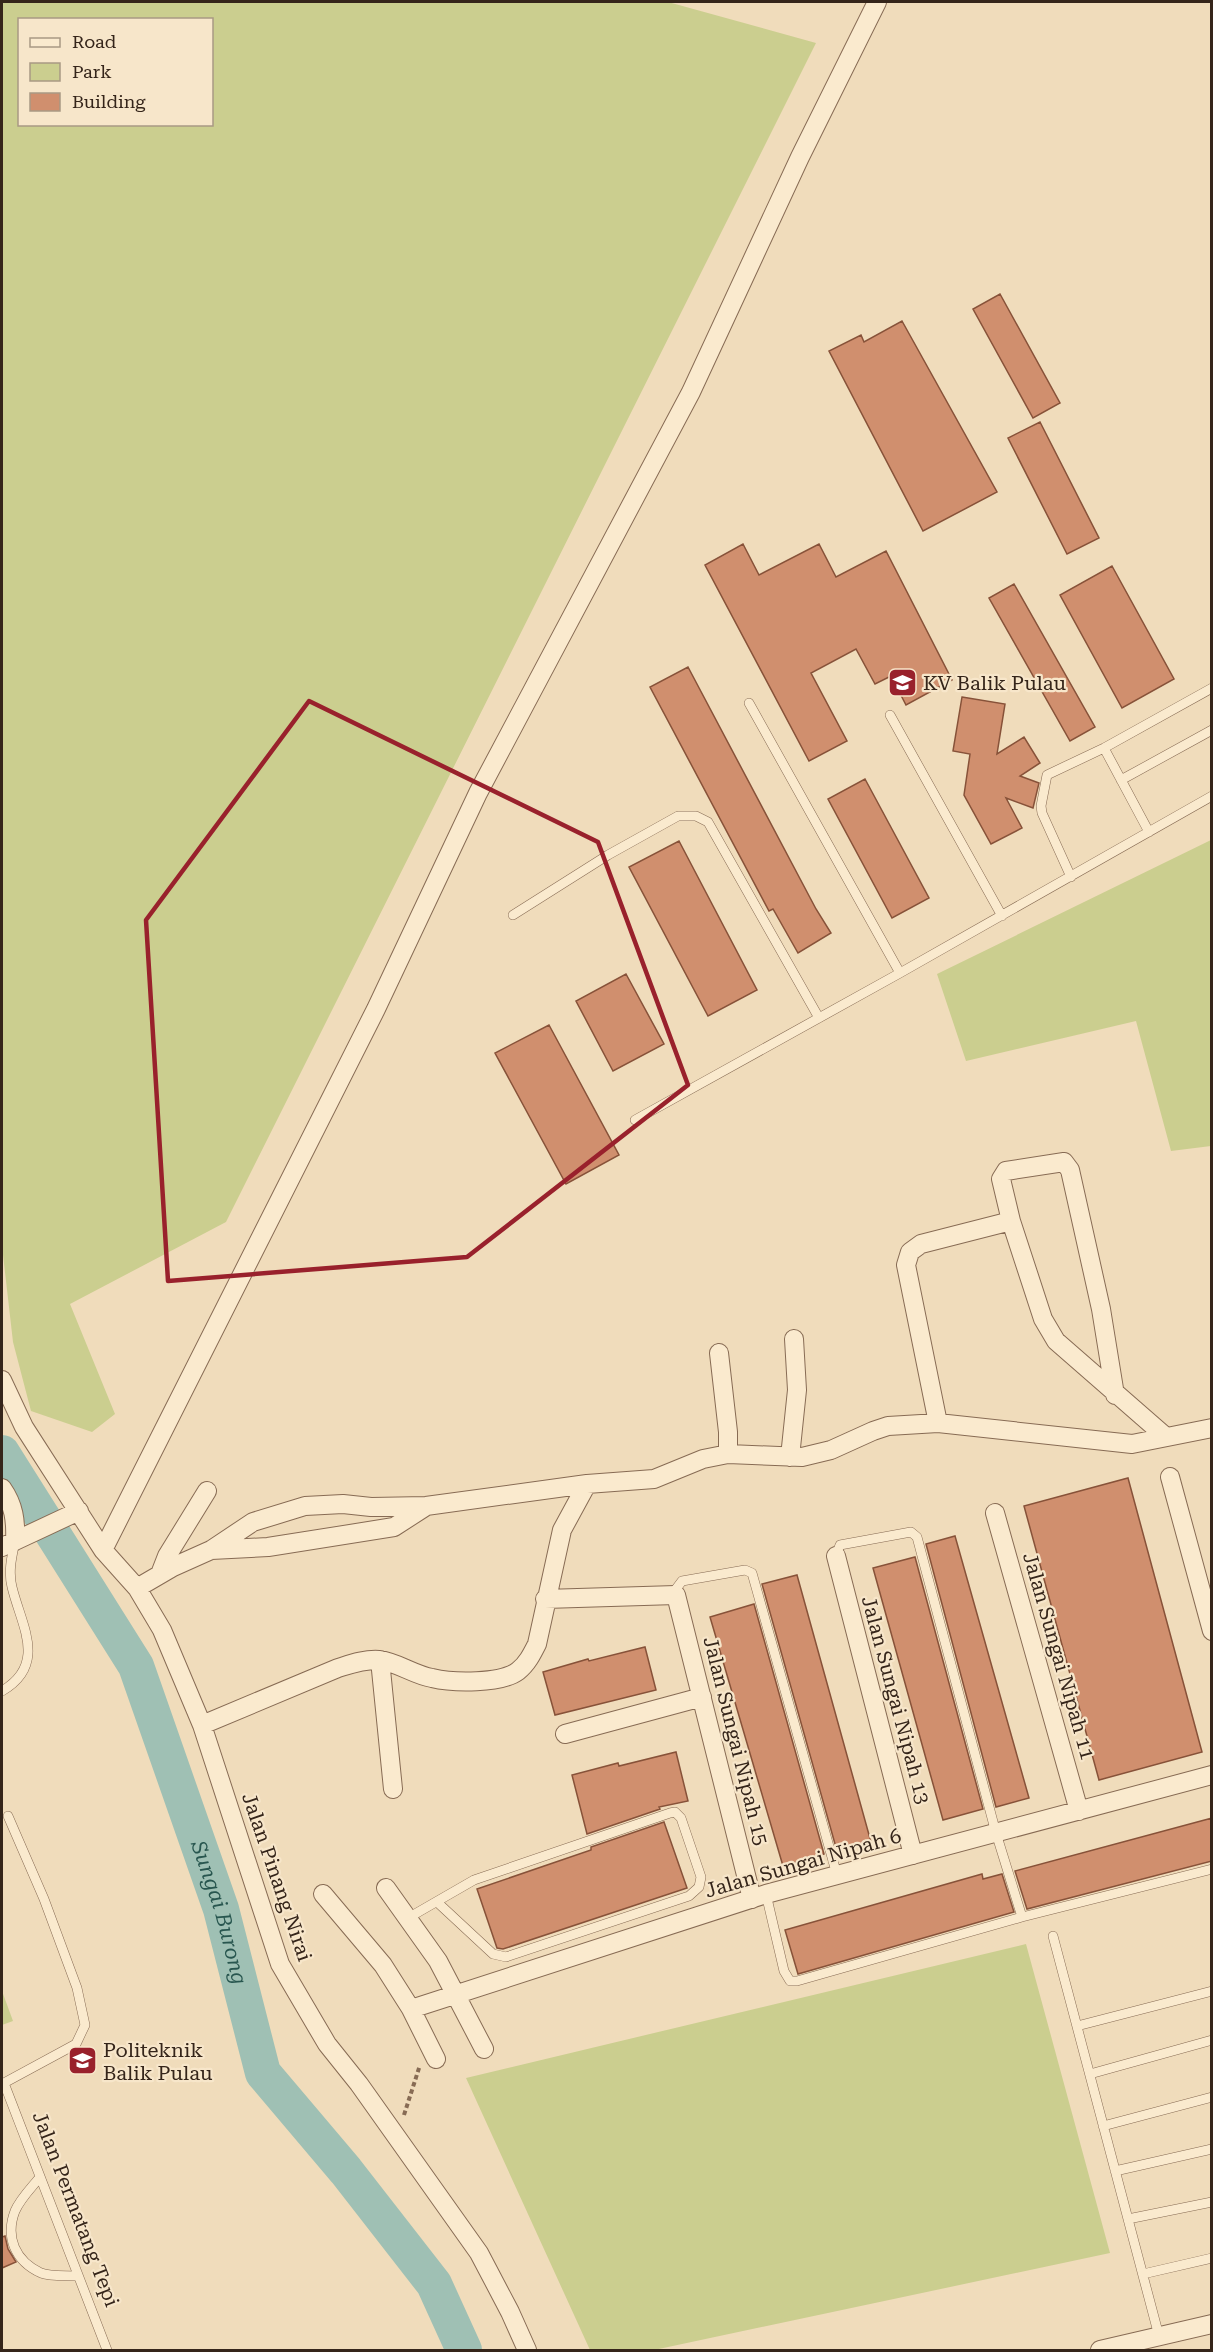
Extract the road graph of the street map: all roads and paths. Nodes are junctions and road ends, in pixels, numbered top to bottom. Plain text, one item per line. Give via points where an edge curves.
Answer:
1 (877, 2) edge
2 (1212, 688) edge
3 (749, 704) dead end
4 (890, 715) dead end
5 (1212, 730) edge
6 (1104, 748) junction
7 (1121, 780) junction
8 (1212, 796) edge
9 (1149, 832) junction
10 (1071, 877) junction
11 (513, 915) dead end
12 (1002, 916) junction
13 (900, 974) junction
14 (819, 1018) junction
15 (635, 1120) dead end
16 (1011, 1221) junction
17 (794, 1339) dead end
18 (719, 1353) dead end
19 (2, 1380) edge
20 (1115, 1395) junction
21 (938, 1423) junction
22 (1212, 1428) edge
23 (1166, 1437) junction
24 (728, 1454) junction
25 (790, 1457) junction
26 (1170, 1477) dead end
27 (587, 1484) junction
28 (2, 1488) edge
29 (207, 1491) dead end
30 (426, 1506) junction
31 (995, 1513) dead end
32 (73, 1514) junction
33 (13, 1542) edge
34 (103, 1550) junction
35 (211, 1550) junction
36 (836, 1556) joint
37 (160, 1574) junction
38 (137, 1588) junction
39 (676, 1595) junction
40 (545, 1599) junction
41 (1208, 1606) edge
42 (1212, 1631) edge
43 (380, 1660) junction
44 (2, 1690) edge
45 (702, 1697) junction
46 (202, 1725) junction
47 (565, 1734) dead end
48 (1212, 1775) edge
49 (393, 1789) dead end
50 (1080, 1811) junction
51 (8, 1816) dead end
52 (996, 1833) junction
53 (913, 1855) junction
54 (1212, 1869) edge
55 (837, 1875) junction
56 (386, 1888) dead end
57 (323, 1894) dead end
58 (759, 1896) junction
59 (437, 1902) junction
60 (1022, 1917) junction
61 (408, 1918) junction
62 (1053, 1936) dead end
63 (1212, 1991) edge
64 (455, 1994) junction
65 (411, 2009) junction
66 (1077, 2025) junction
67 (1212, 2040) edge
68 (484, 2049) dead end
69 (431, 2051) joint
70 (1090, 2074) junction
71 (3, 2083) edge
72 (1212, 2097) edge
73 (1103, 2126) junction
74 (397, 2136) junction
75 (1212, 2149) edge
76 (1115, 2171) junction
77 (40, 2177) junction
78 (1212, 2202) edge
79 (1128, 2219) junction
80 (1212, 2258) edge
81 (1143, 2274) junction
82 (78, 2276) junction
83 (1212, 2324) edge
84 (1159, 2336) junction
85 (1122, 2348) edge
86 (107, 2350) edge
87 (527, 2350) edge
88 (1100, 2350) edge

1 - 34 street via 691,392 478,793 376,1009
2 - 6 lane
3 - 13 lane
4 - 12 lane
5 - 7 lane
6 - 7 lane
6 - 10 lane via 1047,775 1044,781 1042,813
7 - 9 lane
8 - 9 lane
9 - 10 lane
10 - 12 lane
11 - 14 lane via 678,816 696,816 708,822
12 - 13 lane
13 - 14 lane
14 - 15 lane
16 - 20 street via 1048,1331
16 - 20 street via 1002,1174 1064,1162 1101,1309
16 - 21 street via 921,1244 910,1252 906,1264
17 - 25 street via 797,1390
18 - 24 street
19 - 32 street, Jalan Pinang Nirai
20 - 23 street
21 - 23 street via 1132,1444
21 - 25 street via 888,1426 831,1450
22 - 23 street
24 - 25 street
24 - 27 street via 703,1459 654,1479
26 - 41 street
27 - 30 street
27 - 40 street via 562,1530
28 - 33 street via 14,1512
29 - 37 street
30 - 35 street via 394,1527 268,1547
30 - 35 street via 305,1506 253,1522
31 - 50 street, Jalan Sungai Nipah 11
32 - 33 street
32 - 34 street, Jalan Pinang Nirai
33 - 44 lane via 12,1587 26,1628 27,1663 11,1685
34 - 38 street, Jalan Pinang Nirai
35 - 37 street
36 - 52 lane via 840,1545 910,1532 917,1537
36 - 53 street, Jalan Sungai Nipah 13
37 - 38 street
38 - 46 street, Jalan Pinang Nirai via 162,1630
39 - 40 street
39 - 45 street, Jalan Sungai Nipah 15
39 - 55 lane via 682,1581 745,1570 752,1573
40 - 43 street via 537,1644 519,1671 507,1678 431,1678
41 - 42 street
43 - 46 street via 338,1668
43 - 49 street
45 - 47 street
45 - 58 street, Jalan Sungai Nipah 15
46 - 74 street, Jalan Pinang Nirai via 280,1964 327,2044
48 - 50 street, Jalan Sungai Nipah 6
50 - 52 street, Jalan Sungai Nipah 6
51 - 71 lane via 77,1988 85,2025 76,2044
52 - 53 street, Jalan Sungai Nipah 6
52 - 60 lane
53 - 55 street, Jalan Sungai Nipah 6
54 - 60 lane
55 - 58 street, Jalan Sungai Nipah 6
56 - 61 street
57 - 65 street via 383,1965
58 - 60 lane via 790,1981
58 - 64 street, Jalan Sungai Nipah 6
59 - 59 lane via 474,1880 675,1812 681,1818 701,1877 699,1887 689,1896 507,1957 493,1954
59 - 61 lane
61 - 64 street
62 - 66 lane
63 - 66 lane
64 - 65 street, Jalan Sungai Nipah 6
64 - 68 street
65 - 69 street
66 - 70 lane
67 - 70 lane
69 - 74 path
70 - 73 lane
71 - 77 lane, Jalan Permatang Tepi
72 - 73 lane
73 - 76 lane
74 - 87 street, Jalan Pinang Nirai via 480,2253
75 - 76 lane
76 - 79 lane
77 - 82 lane, Jalan Permatang Tepi
77 - 82 lane via 16,2209 11,2228 14,2248 21,2260 42,2274
78 - 79 lane
79 - 81 lane
80 - 81 lane
81 - 84 lane
82 - 86 lane, Jalan Permatang Tepi
83 - 84 street
84 - 85 street
85 - 88 street

